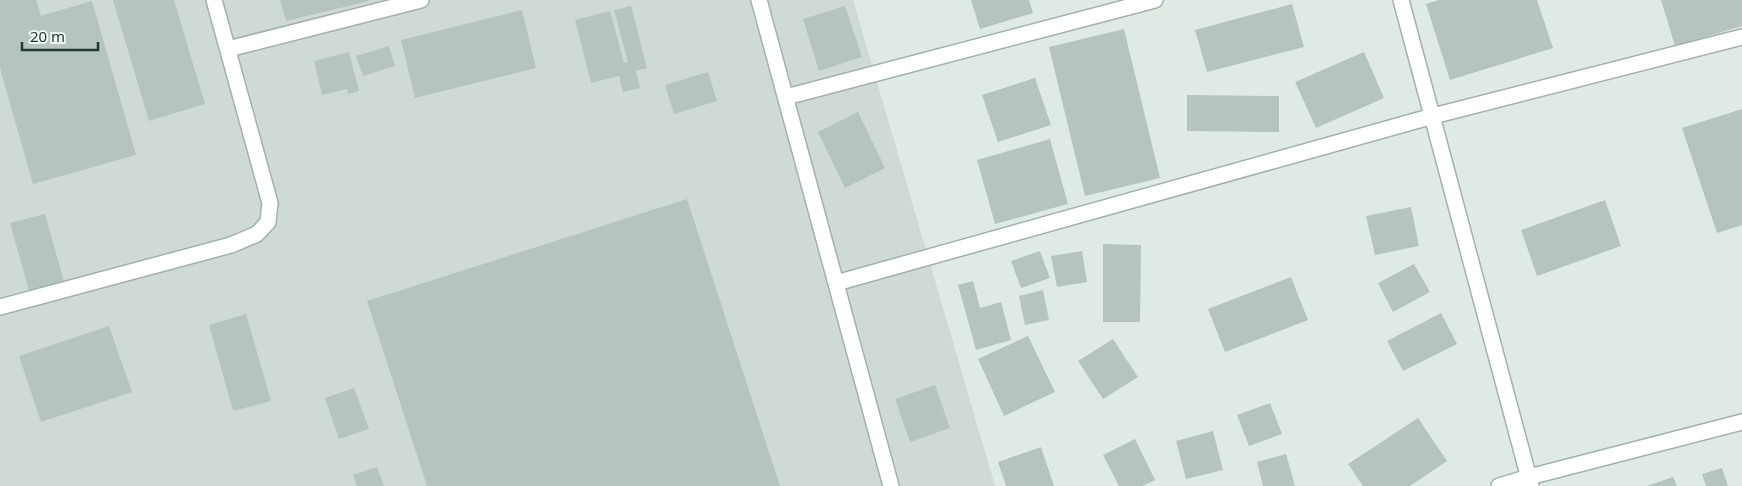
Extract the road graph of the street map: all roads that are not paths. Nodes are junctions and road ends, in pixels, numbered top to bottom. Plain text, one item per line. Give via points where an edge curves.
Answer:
1 (214, 0) edge
2 (422, 0) edge
3 (759, 0) edge
4 (1155, 0) edge
5 (1401, 0) edge
6 (1742, 37) edge
7 (228, 49) junction
8 (786, 97) junction
9 (1433, 116) junction
10 (836, 283) junction
11 (0, 307) edge
12 (1742, 422) edge
13 (1530, 481) edge
14 (892, 486) edge
15 (1498, 486) edge

1 - 7 street
2 - 7 street
3 - 8 street
4 - 8 street
5 - 9 street
6 - 9 street
7 - 11 street via 270,202 268,222 257,234 231,245
8 - 10 street
9 - 10 street
9 - 13 street
10 - 14 street
12 - 13 street
13 - 15 street

